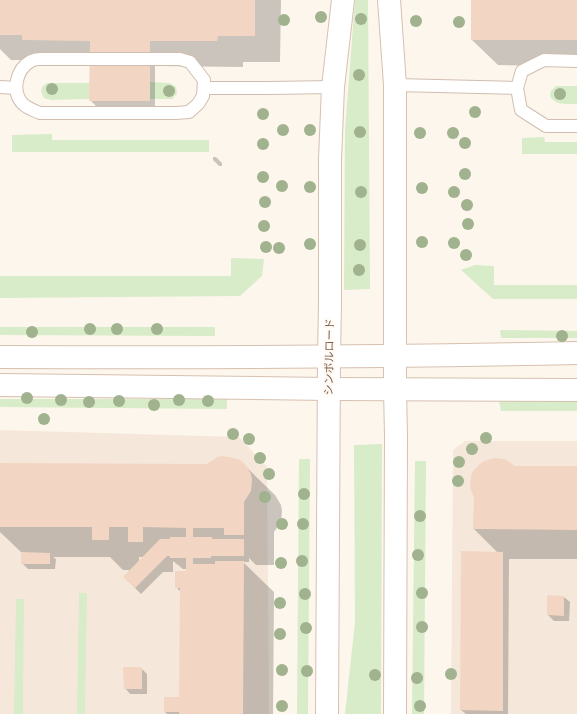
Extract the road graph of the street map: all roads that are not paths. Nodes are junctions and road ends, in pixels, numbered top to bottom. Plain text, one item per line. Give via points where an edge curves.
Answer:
1 (343, 0) edge
2 (389, 0) edge
3 (577, 61) edge
4 (395, 85) junction
5 (333, 86) junction
6 (0, 87) edge
7 (16, 88) junction
8 (204, 88) junction
9 (517, 88) junction
10 (577, 126) edge
11 (577, 353) edge
12 (395, 356) junction
13 (0, 357) edge
14 (329, 357) junction
15 (0, 384) edge
16 (329, 389) junction
17 (395, 389) junction
18 (577, 390) edge
19 (327, 714) edge
20 (395, 714) edge

1 - 5 street, シンボルロード
2 - 4 street
3 - 9 lane via 544,60 522,71
4 - 9 lane
4 - 12 street
5 - 8 lane
5 - 14 street, シンボルロード
6 - 7 lane
7 - 8 lane via 23,104 40,113 96,113 189,112 203,96
7 - 8 lane via 22,69 30,62 40,59 180,58 190,62 199,72 204,80
9 - 10 lane via 521,110 527,114 546,126
11 - 12 street
12 - 14 street
12 - 17 street
13 - 14 street
14 - 16 street, シンボルロード
15 - 16 street
16 - 17 street
16 - 19 street, シンボルロード
17 - 18 street
17 - 20 street

